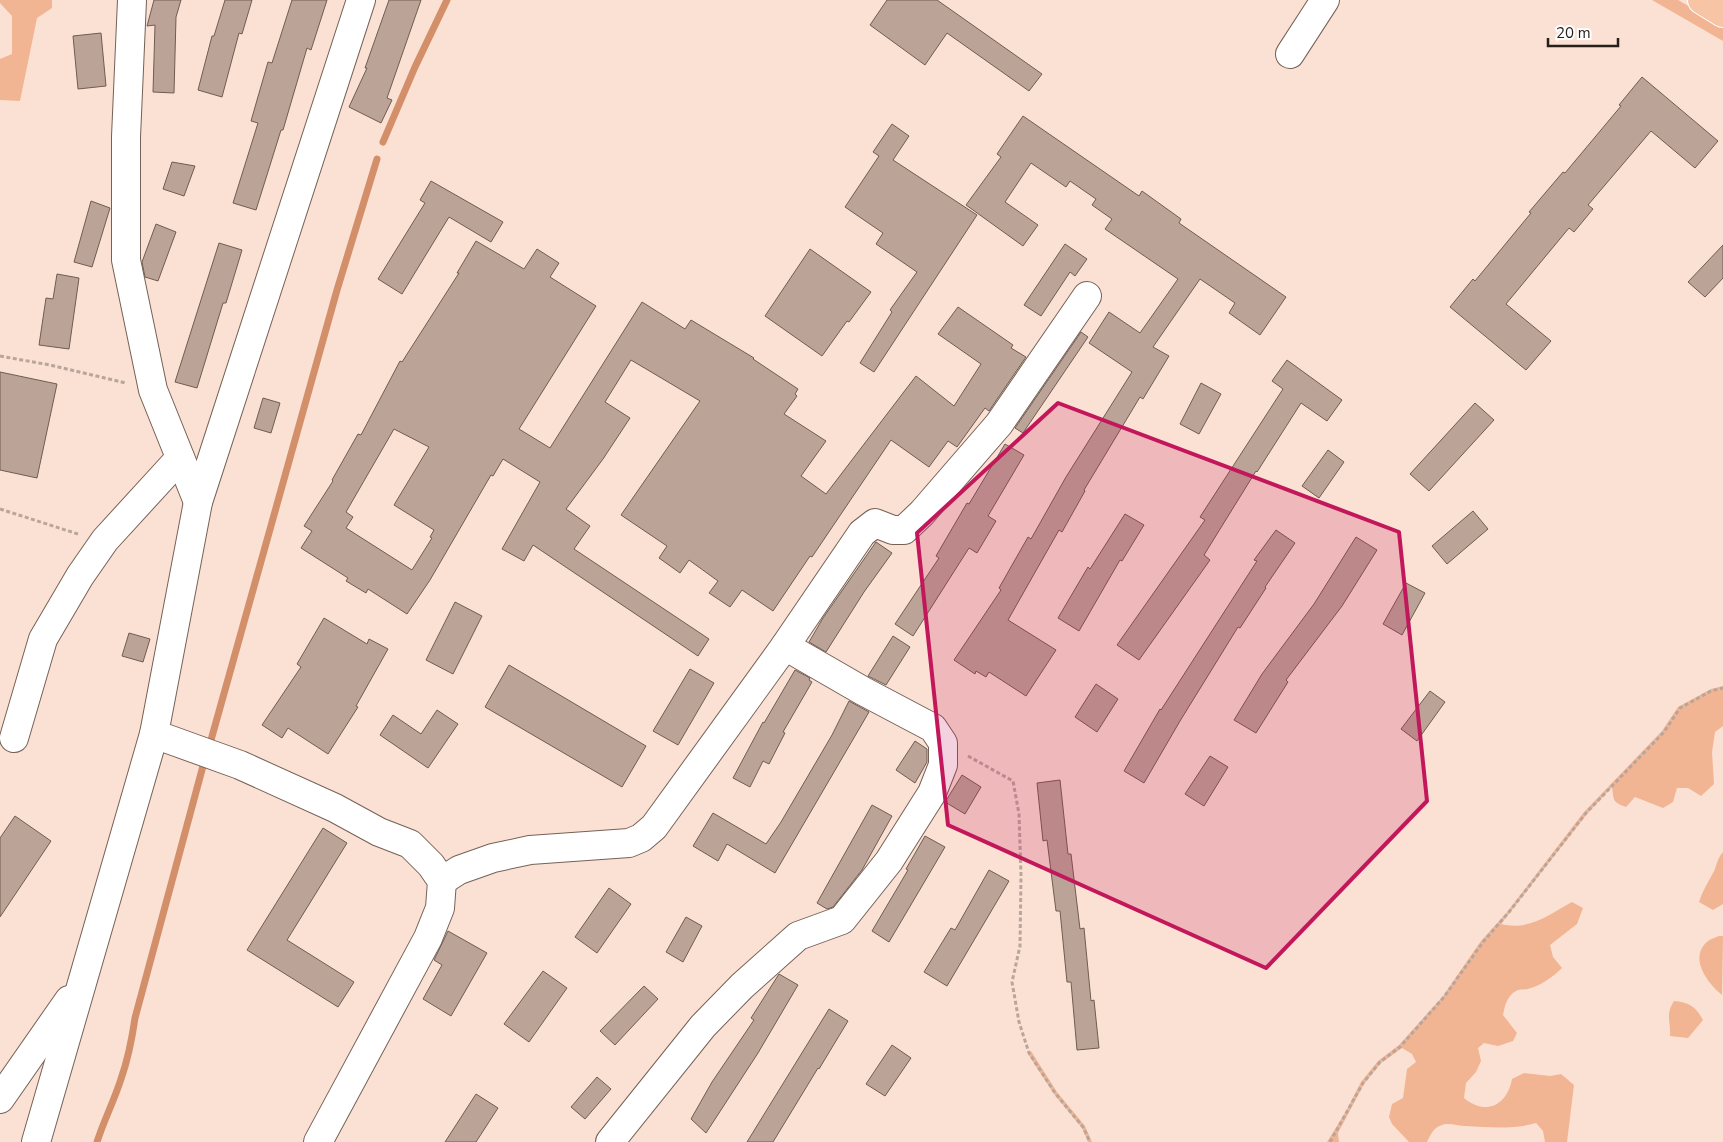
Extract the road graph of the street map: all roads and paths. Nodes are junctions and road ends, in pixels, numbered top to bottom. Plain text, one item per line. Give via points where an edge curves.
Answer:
1 (132, 0) edge
2 (361, 0) edge
3 (1325, 0) edge
4 (1702, 0) edge
5 (1723, 13) edge
6 (1290, 54) dead end
7 (1087, 296) dead end
8 (0, 356) edge
9 (153, 390) junction
10 (180, 458) junction
11 (198, 502) junction
12 (0, 508) edge
13 (105, 540) junction
14 (785, 646) junction
15 (1723, 688) edge
16 (154, 734) junction
17 (14, 738) dead end
18 (943, 743) junction
19 (442, 881) junction
20 (81, 981) junction
21 (0, 1099) edge
22 (36, 1142) edge
23 (318, 1142) edge
24 (610, 1142) edge
25 (1090, 1142) edge
26 (1330, 1142) edge

1 - 9 street via 126,137 126,260
2 - 11 street
3 - 6 street
4 - 5 main road
7 - 14 street via 999,424 904,530 893,530 875,523 862,533
8 - 9 path
9 - 10 street
10 - 11 street
10 - 13 street
11 - 16 street
12 - 13 path
13 - 17 street via 42,639
14 - 18 street via 933,728
14 - 19 street via 654,827 641,838 629,844 530,850 493,858 459,870
15 - 26 path via 1680,708 1664,732 1586,813 1483,942 1444,997 1363,1083
16 - 19 street via 240,765 410,844
16 - 20 street
18 - 24 street via 942,765 932,793 890,861 842,920 798,936 742,986 702,1026
18 - 25 path via 1013,781 1020,814 1020,946 1012,982 1019,1022 1029,1053 1055,1093 1084,1127
19 - 23 street via 440,908 428,938
20 - 21 street
20 - 22 street

